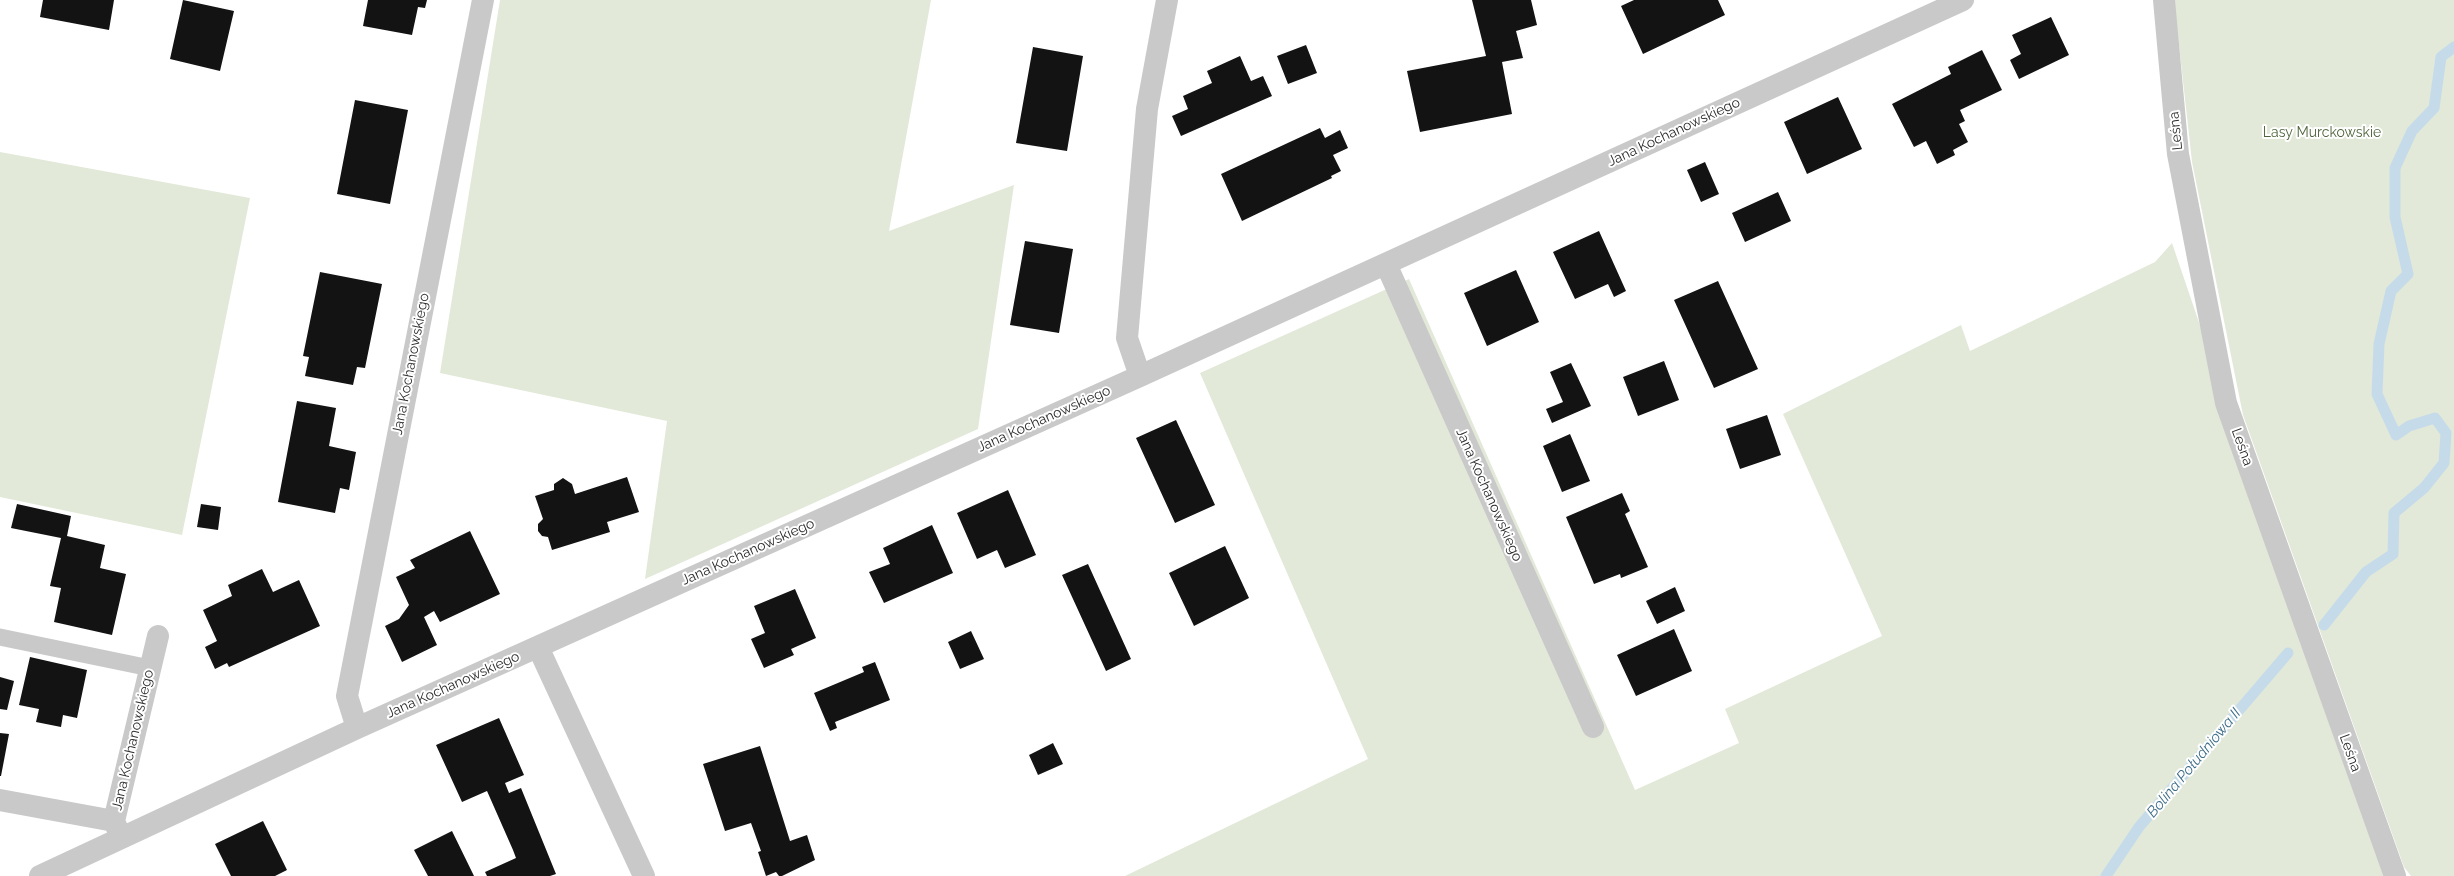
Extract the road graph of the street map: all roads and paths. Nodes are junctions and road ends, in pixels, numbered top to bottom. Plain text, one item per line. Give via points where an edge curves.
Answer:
1 (483, 0) edge
2 (1167, 0) edge
3 (1963, 0) edge
4 (2164, 0) edge
5 (1386, 264) junction
6 (1140, 376) junction
7 (158, 636) dead end
8 (0, 637) edge
9 (538, 647) junction
10 (150, 668) junction
11 (1593, 727) dead end
12 (356, 728) junction
13 (0, 800) edge
14 (118, 829) junction
15 (40, 876) edge
16 (644, 876) edge
17 (2395, 876) edge

1 - 12 street, Jana Kochanowskiego via 347,696
2 - 6 street via 1147,109 1127,338
3 - 5 street, Jana Kochanowskiego
4 - 17 street, Leśna via 2178,154 2226,403
5 - 6 street, Jana Kochanowskiego
5 - 11 street, Jana Kochanowskiego
6 - 9 street, Jana Kochanowskiego
7 - 10 street, Jana Kochanowskiego
8 - 10 lane
9 - 12 street, Jana Kochanowskiego
9 - 16 street
10 - 14 street, Jana Kochanowskiego
12 - 14 street, Jana Kochanowskiego
13 - 14 street, Jana Kochanowskiego
14 - 15 street, Jana Kochanowskiego

